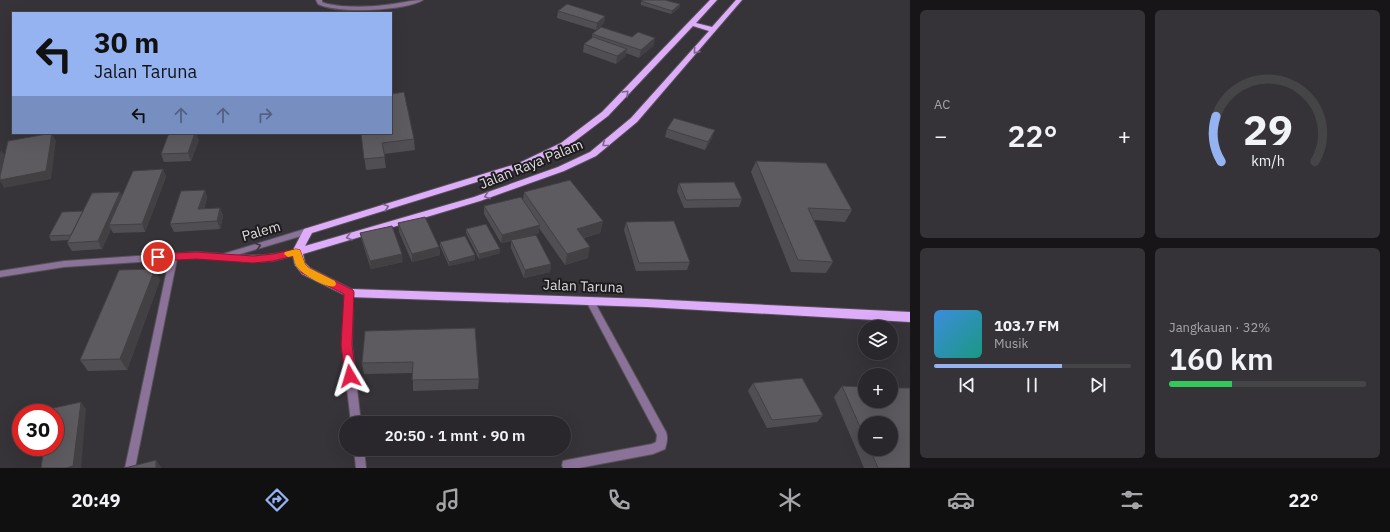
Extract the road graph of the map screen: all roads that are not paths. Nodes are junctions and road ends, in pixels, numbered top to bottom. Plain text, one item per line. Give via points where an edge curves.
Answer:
1 (319, 0) edge
2 (420, 0) edge
3 (714, 0) edge
4 (739, 0) edge
5 (692, 24) junction
6 (714, 30) junction
7 (308, 231) junction
8 (296, 252) junction
9 (174, 256) junction
10 (221, 257) junction
11 (0, 274) edge
12 (349, 292) junction
13 (590, 301) junction
14 (910, 317) edge
15 (355, 416) edge
16 (360, 456) edge
17 (567, 465) dead end
18 (130, 468) edge
19 (361, 468) edge

1 - 2 street via 324,5 355,9 389,7
3 - 5 main road, Jalan Raya Palam
4 - 6 main road, Jalan Raya Palam
5 - 6 main road
7 -> 5 main road, Jalan Raya Palam via 522,165 564,145 605,114
6 -> 8 main road, Jalan Raya Palam via 634,120 583,159 477,200
7 - 8 main road
10 -> 7 street, Palem
8 - 10 street via 273,258
8 - 12 main road, Jalan Taruna via 300,265 306,271
9 - 10 street
9 - 11 street via 64,264
9 - 18 street
12 - 13 main road, Jalan Taruna
12 - 15 street via 347,345
13 - 14 main road, Jalan Taruna
13 - 17 street via 663,440 662,445 653,449
16 - 19 street

